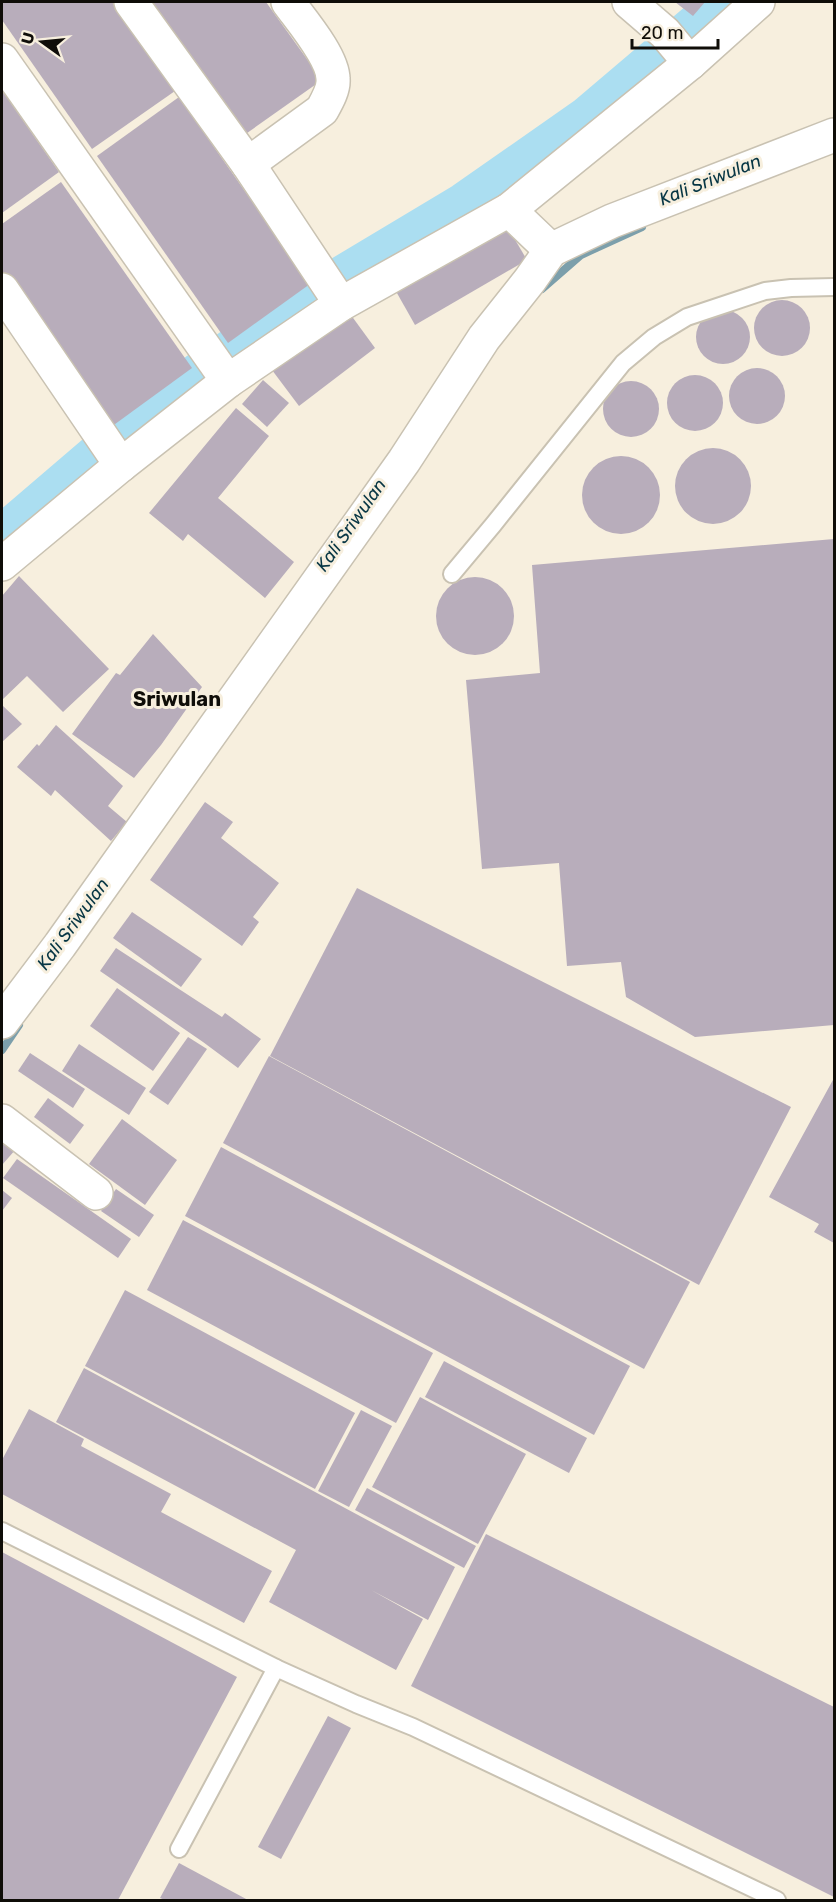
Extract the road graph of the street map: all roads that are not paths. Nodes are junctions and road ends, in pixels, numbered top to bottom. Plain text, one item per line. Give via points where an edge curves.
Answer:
1 (131, 2) edge
2 (288, 2) edge
3 (629, 2) edge
4 (758, 2) edge
5 (679, 49) junction
6 (2, 60) edge
7 (834, 135) edge
8 (248, 164) junction
9 (509, 210) junction
10 (551, 250) junction
11 (834, 287) edge
12 (2, 290) edge
13 (333, 291) junction
14 (221, 370) junction
15 (114, 454) junction
16 (2, 564) edge
17 (452, 574) dead end
18 (2, 1022) edge
19 (2, 1120) edge
20 (96, 1193) dead end
21 (2, 1531) edge
22 (276, 1668) junction
23 (179, 1849) dead end
24 (777, 1900) edge

1 - 8 street
2 - 8 street via 328,58 334,79 322,110
3 - 5 street
4 - 5 street
5 - 9 street
6 - 14 street
7 - 10 street via 612,221
8 - 13 street
9 - 10 street
9 - 13 street
10 - 18 street via 484,339 404,461
11 - 17 lane via 765,291 687,317 654,337 623,363
12 - 15 street
13 - 14 street
14 - 15 street
15 - 16 street
19 - 20 street
21 - 22 lane
22 - 23 lane
22 - 24 lane via 414,1727

